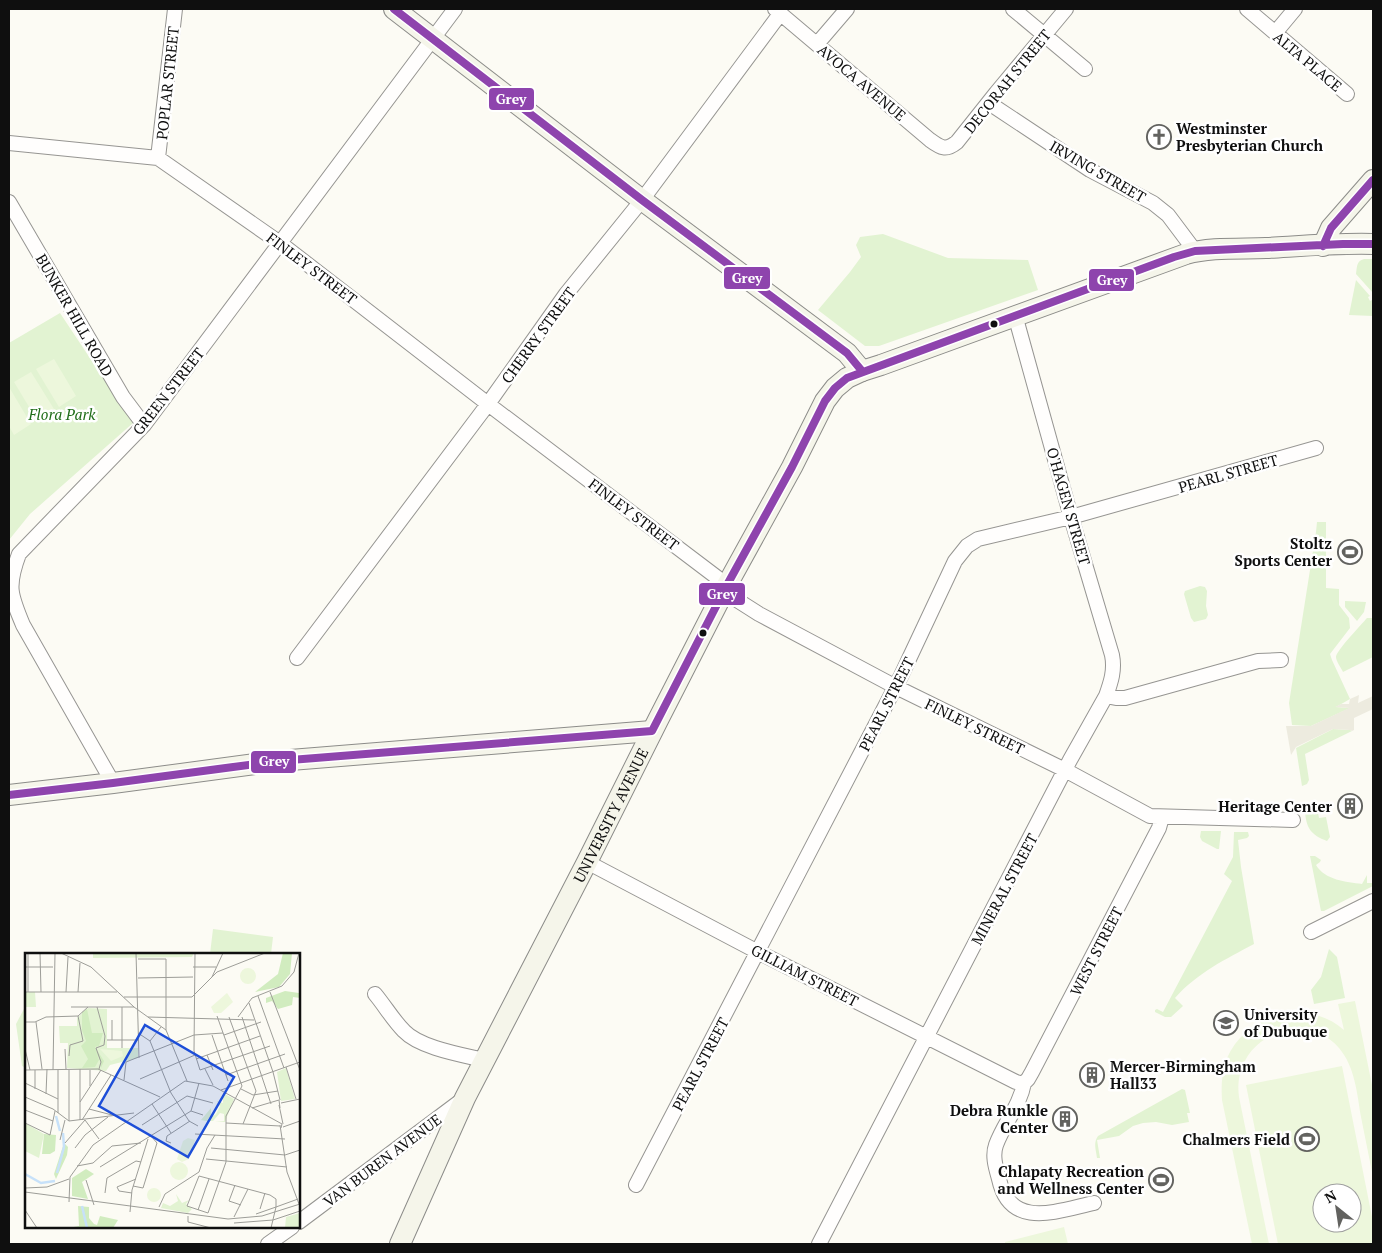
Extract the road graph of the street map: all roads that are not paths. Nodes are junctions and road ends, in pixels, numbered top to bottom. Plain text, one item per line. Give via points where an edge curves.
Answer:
1 (175, 9) edge
2 (394, 9) edge
3 (455, 9) edge
4 (847, 9) edge
5 (1013, 9) edge
6 (1066, 9) edge
7 (1246, 9) edge
8 (1294, 9) edge
9 (777, 12) edge
10 (1275, 33) junction
11 (1043, 34) junction
12 (433, 38) junction
13 (817, 44) junction
14 (1085, 68) dead end
15 (1347, 94) dead end
16 (989, 103) junction
17 (9, 143) edge
18 (944, 148) joint
19 (158, 158) junction
20 (1373, 180) edge
21 (642, 200) junction
22 (9, 202) edge
23 (12, 217) edge
24 (280, 243) junction
25 (1373, 244) edge
26 (1323, 246) junction
27 (1195, 251) junction
28 (1015, 315) junction
29 (862, 371) junction
30 (488, 404) junction
31 (144, 425) junction
32 (1316, 448) dead end
33 (1071, 517) junction
34 (727, 585) junction
35 (297, 658) dead end
36 (1281, 660) dead end
37 (896, 687) junction
38 (1106, 696) junction
39 (652, 731) junction
40 (1065, 770) junction
41 (113, 783) junction
42 (9, 795) edge
43 (1162, 816) junction
44 (1293, 820) dead end
45 (587, 862) junction
46 (1373, 901) edge
47 (1310, 932) dead end
48 (758, 952) junction
49 (375, 994) dead end
50 (927, 1036) junction
51 (484, 1060) junction
52 (1024, 1083) junction
53 (465, 1098) junction
54 (636, 1185) dead end
55 (1094, 1203) dead end
56 (300, 1221) edge
57 (291, 1228) edge
58 (268, 1244) edge
59 (400, 1244) edge
60 (819, 1244) edge

1 - 19 street, POPLAR STREET
2 - 12 main road
3 - 12 street, GREEN STREET
4 - 13 street
5 - 11 street
6 - 11 street, DECORAH STREET
7 - 10 street, ALTA PLACE
8 - 10 street
9 - 13 street, AVOCA AVENUE
9 - 21 street, CHERRY STREET
10 - 15 street, ALTA PLACE
11 - 14 street
11 - 16 street, DECORAH STREET
12 - 21 main road
12 - 24 street, GREEN STREET
13 - 18 street, AVOCA AVENUE via 937,146
16 - 18 street, DECORAH STREET via 957,142
16 - 27 street, IRVING STREET via 1090,170 1153,203 1168,215
17 - 19 street, FINLEY STREET
19 - 24 street, FINLEY STREET
20 - 26 main road via 1331,228
21 - 29 main road via 847,353
21 - 30 street, CHERRY STREET via 566,294
22 - 23 street, BUNKER HILL ROAD
23 - 31 street, BUNKER HILL ROAD via 123,397
24 - 30 street, FINLEY STREET
24 - 31 street, GREEN STREET
25 - 26 main road, UNIVERSITY AVENUE
26 - 27 main road, UNIVERSITY AVENUE
27 - 28 main road, UNIVERSITY AVENUE
28 - 29 main road, UNIVERSITY AVENUE
28 - 33 street, O'HAGEN STREET
29 - 34 main road, UNIVERSITY AVENUE via 835,388 825,402
30 - 34 street, FINLEY STREET
30 - 35 street, CHERRY STREET
31 - 41 street, GREEN STREET via 19,554 11,586 23,625
32 - 33 street, PEARL STREET
33 - 37 street, PEARL STREET via 978,539 966,546 955,561
33 - 38 street, O'HAGEN STREET via 1114,665
34 - 37 street, FINLEY STREET via 737,600 759,614
34 - 39 main road, UNIVERSITY AVENUE
36 - 38 street via 1258,661 1126,698
37 - 40 street, FINLEY STREET
37 - 48 street, PEARL STREET
38 - 40 street, MINERAL STREET
39 - 41 main road via 278,761
39 - 45 main road, UNIVERSITY AVENUE
40 - 43 street, FINLEY STREET via 1150,816
40 - 50 street, MINERAL STREET
41 - 42 main road
43 - 44 street, FINLEY STREET
43 - 52 street, WEST STREET via 1146,854
45 - 48 street, GILLIAM STREET
45 - 51 main road, UNIVERSITY AVENUE
46 - 47 street
48 - 50 street, GILLIAM STREET
48 - 54 street, PEARL STREET
49 - 51 street via 405,1032 415,1039 439,1050
50 - 52 street, GILLIAM STREET via 1016,1082
50 - 60 street, MINERAL STREET
51 - 53 main road, UNIVERSITY AVENUE
52 - 55 street, WEST STREET via 1022,1095 995,1147 1001,1190 1012,1204 1026,1213
53 - 56 street, VAN BUREN AVENUE
53 - 59 main road, UNIVERSITY AVENUE
57 - 58 street

